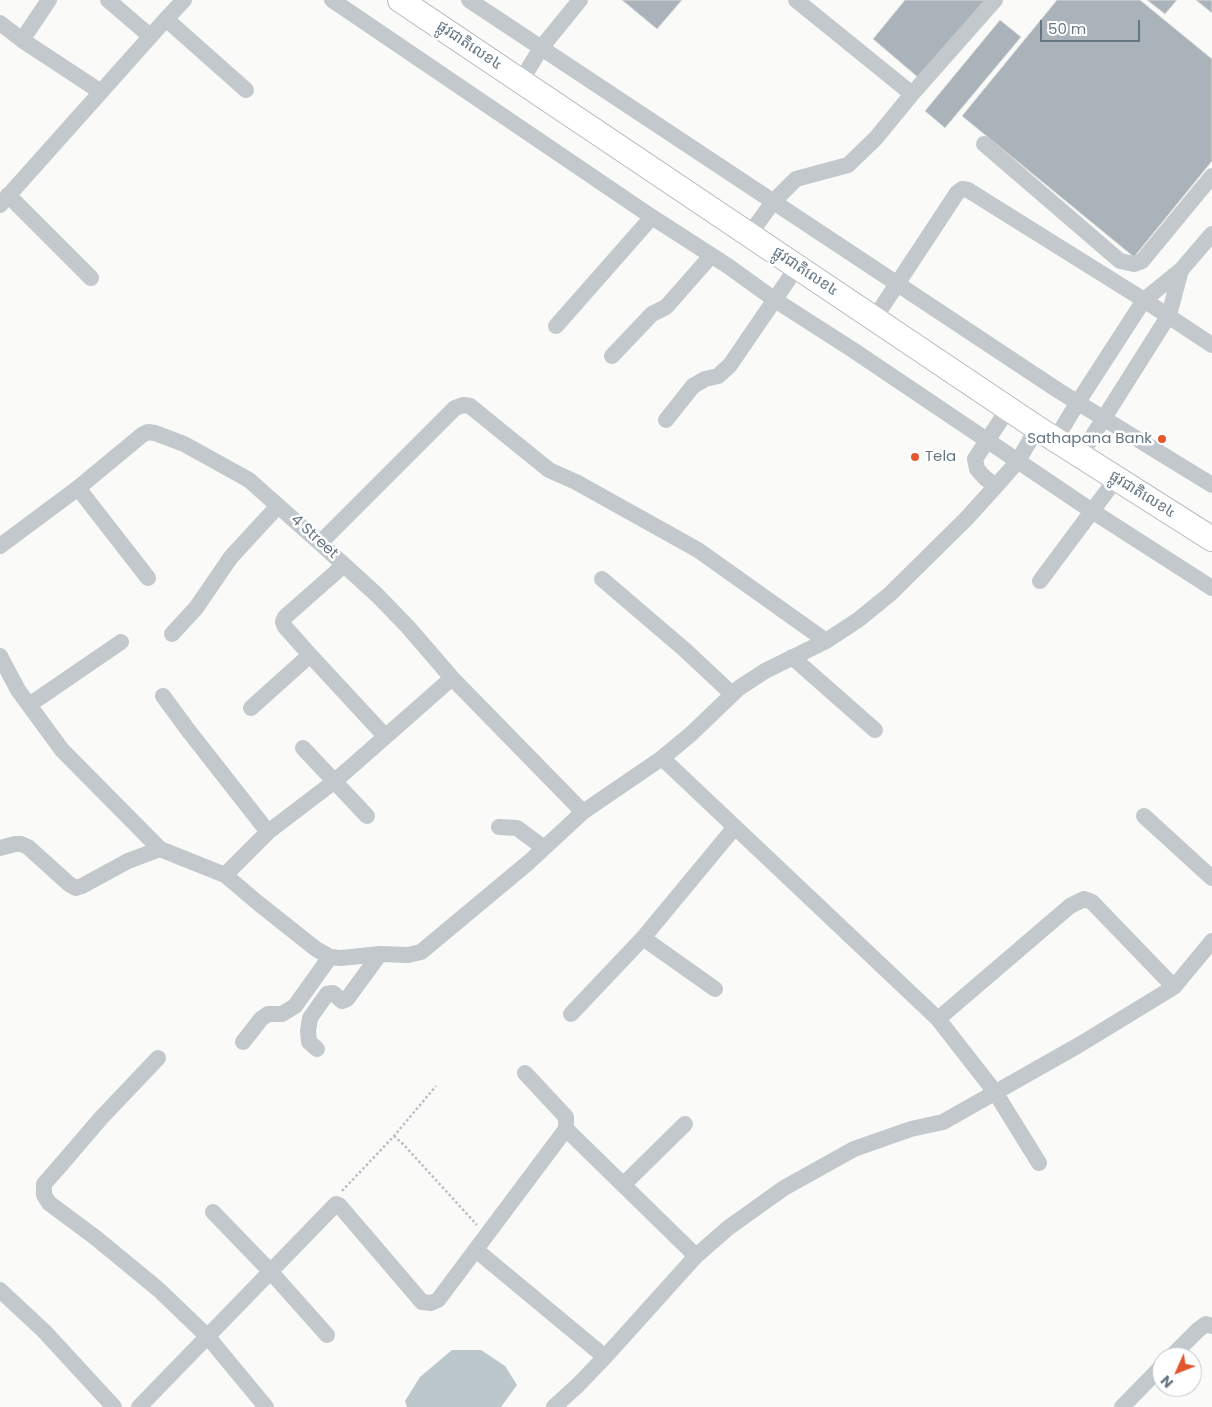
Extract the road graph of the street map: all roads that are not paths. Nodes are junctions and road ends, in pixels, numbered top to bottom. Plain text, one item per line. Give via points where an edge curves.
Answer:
1 (49, 0) edge
2 (108, 0) edge
3 (184, 0) edge
4 (332, 0) edge
5 (400, 0) edge
6 (469, 0) edge
7 (580, 0) edge
8 (796, 0) edge
9 (994, 0) edge
10 (166, 19) junction
11 (0, 23) edge
12 (150, 36) junction
13 (22, 40) junction
14 (541, 48) junction
15 (521, 81) junction
16 (246, 90) dead end
17 (101, 92) junction
18 (912, 94) junction
19 (984, 144) dead end
20 (1212, 176) edge
21 (4, 200) edge
22 (772, 202) junction
23 (652, 217) junction
24 (1212, 234) edge
25 (749, 235) junction
26 (711, 256) junction
27 (797, 267) junction
28 (1181, 270) junction
29 (92, 278) dead end
30 (896, 284) junction
31 (775, 300) junction
32 (1144, 300) junction
33 (1169, 315) junction
34 (874, 318) junction
35 (556, 326) dead end
36 (1212, 345) edge
37 (612, 356) dead end
38 (1078, 402) junction
39 (1008, 409) junction
40 (1104, 418) junction
41 (666, 420) dead end
42 (1046, 434) junction
43 (986, 440) junction
44 (1080, 456) junction
45 (1018, 461) junction
46 (1116, 478) junction
47 (1212, 485) edge
48 (996, 486) junction
49 (78, 488) junction
50 (278, 506) junction
51 (1092, 511) junction
52 (1212, 539) edge
53 (320, 542) junction
54 (0, 546) edge
55 (344, 565) junction
56 (148, 578) dead end
57 (602, 579) dead end
58 (1040, 581) dead end
59 (1212, 588) edge
60 (172, 634) dead end
61 (826, 641) junction
62 (121, 642) dead end
63 (310, 655) junction
64 (0, 656) edge
65 (792, 657) junction
66 (452, 678) junction
67 (732, 694) junction
68 (163, 696) dead end
69 (29, 705) junction
70 (251, 708) dead end
71 (875, 730) dead end
72 (385, 736) junction
73 (303, 748) dead end
74 (662, 758) junction
75 (335, 781) junction
76 (583, 812) junction
77 (367, 816) dead end
78 (1144, 816) dead end
79 (499, 827) dead end
80 (735, 827) junction
81 (268, 832) junction
82 (0, 848) edge
83 (544, 848) junction
84 (160, 850) junction
85 (225, 875) junction
86 (1212, 878) edge
87 (643, 938) junction
88 (1212, 941) edge
89 (380, 954) junction
90 (330, 958) junction
91 (1174, 987) junction
92 (714, 989) dead end
93 (571, 1014) dead end
94 (938, 1019) junction
95 (243, 1042) dead end
96 (317, 1049) dead end
97 (158, 1058) dead end
98 (525, 1073) dead end
99 (995, 1092) junction
100 (685, 1124) dead end
101 (566, 1129) junction
102 (1039, 1162) dead end
103 (623, 1185) junction
104 (214, 1212) dead end
105 (476, 1250) junction
106 (696, 1256) junction
107 (270, 1271) junction
108 (0, 1290) edge
109 (1212, 1326) edge
110 (327, 1335) dead end
111 (208, 1337) junction
112 (1181, 1347) edge
113 (606, 1357) junction
114 (1152, 1376) edge
115 (114, 1407) edge
116 (138, 1407) edge
117 (266, 1407) edge
118 (554, 1407) edge
119 (1122, 1407) edge

1 - 13 street
2 - 12 street
3 - 10 street
4 - 23 street
5 - 15 highway, ផ្លូវជាតិលេខ៤
6 - 14 street
7 - 14 street
8 - 18 street
9 - 18 street
10 - 12 street
10 - 16 street
11 - 13 street
12 - 17 street
13 - 17 street
14 - 15 street
14 - 22 street
15 - 25 highway, ផ្លូវជាតិលេខ៤
17 - 21 street
18 - 22 street via 876,138 848,165 796,178
19 - 20 street via 1120,261 1134,264 1142,261
21 - 29 street
22 - 25 street
22 - 30 street
23 - 26 street
23 - 35 street
24 - 28 street
25 - 27 highway, ផ្លូវជាតិលេខ៤
26 - 31 street
26 - 37 street via 666,306 652,314
27 - 31 street
27 - 34 highway, ផ្លូវជាតិលេខ៤
28 - 32 street
28 - 33 street
30 - 32 street via 962,189
30 - 34 street
30 - 38 street
31 - 41 street via 730,365 718,376 693,386
31 - 43 street
32 - 33 street
32 - 38 street
33 - 36 street
33 - 40 street
34 - 39 highway, ផ្លូវជាតិលេខ៤
38 - 40 street
38 - 42 street
39 - 42 highway, ផ្លូវជាតិលេខ៤
39 - 43 street
40 - 44 street
40 - 47 street
42 - 44 highway, ផ្លូវជាតិលេខ៤
42 - 45 street
43 - 45 street
43 - 48 street via 975,458 977,469
44 - 46 highway, ផ្លូវជាតិលេខ៤
45 - 48 street
45 - 51 street
46 - 51 street
46 - 52 highway, ផ្លូវជាតិលេខ៤
48 - 61 street via 890,594
49 - 50 street, 4 Street via 148,432 184,444 242,476
49 - 54 street, 4 Street
49 - 56 street
50 - 53 street, 4 Street
50 - 60 street via 231,557 196,608
51 - 58 street
51 - 59 street
53 - 55 street, 4 Street
53 - 61 street via 455,408 470,406 549,470 698,550
55 - 63 street via 283,622
55 - 66 street, 4 Street via 377,595
57 - 67 street
61 - 65 street
62 - 69 street
63 - 70 street
63 - 72 street
64 - 69 street
65 - 67 street via 764,671
65 - 71 street
66 - 72 street
66 - 76 street, 4 Street
67 - 74 street
68 - 81 street
69 - 84 street via 62,750
72 - 75 street
73 - 75 street
74 - 76 street
74 - 80 street
75 - 77 street
75 - 81 street
76 - 83 street
78 - 86 street
79 - 83 street via 517,828
80 - 87 street
80 - 94 street
81 - 85 street
82 - 84 street via 15,844 28,847 76,888 128,861
83 - 89 street via 421,952 408,956
84 - 85 street
85 - 90 street
87 - 92 street
87 - 93 street
88 - 91 street
89 - 90 street
89 - 96 street via 347,1000 333,993 327,994 310,1018 310,1042
90 - 95 street via 295,1006 282,1014 268,1014 261,1018
91 - 94 street via 1092,902 1084,899 1070,906
91 - 99 street
94 - 99 street
97 - 111 street via 44,1184 44,1195 49,1203 158,1289
98 - 101 street via 566,1117
99 - 102 street
99 - 106 street via 943,1122 911,1129 854,1149 784,1188 728,1228
100 - 103 street
101 - 103 street
101 - 105 street
103 - 106 street
104 - 107 street
105 - 107 street via 438,1300 422,1302 336,1204
105 - 113 street
106 - 113 street
107 - 110 street
107 - 111 street
108 - 115 street via 44,1331
109 - 112 street via 1206,1324
111 - 116 street
111 - 117 street
113 - 118 street
114 - 119 street

